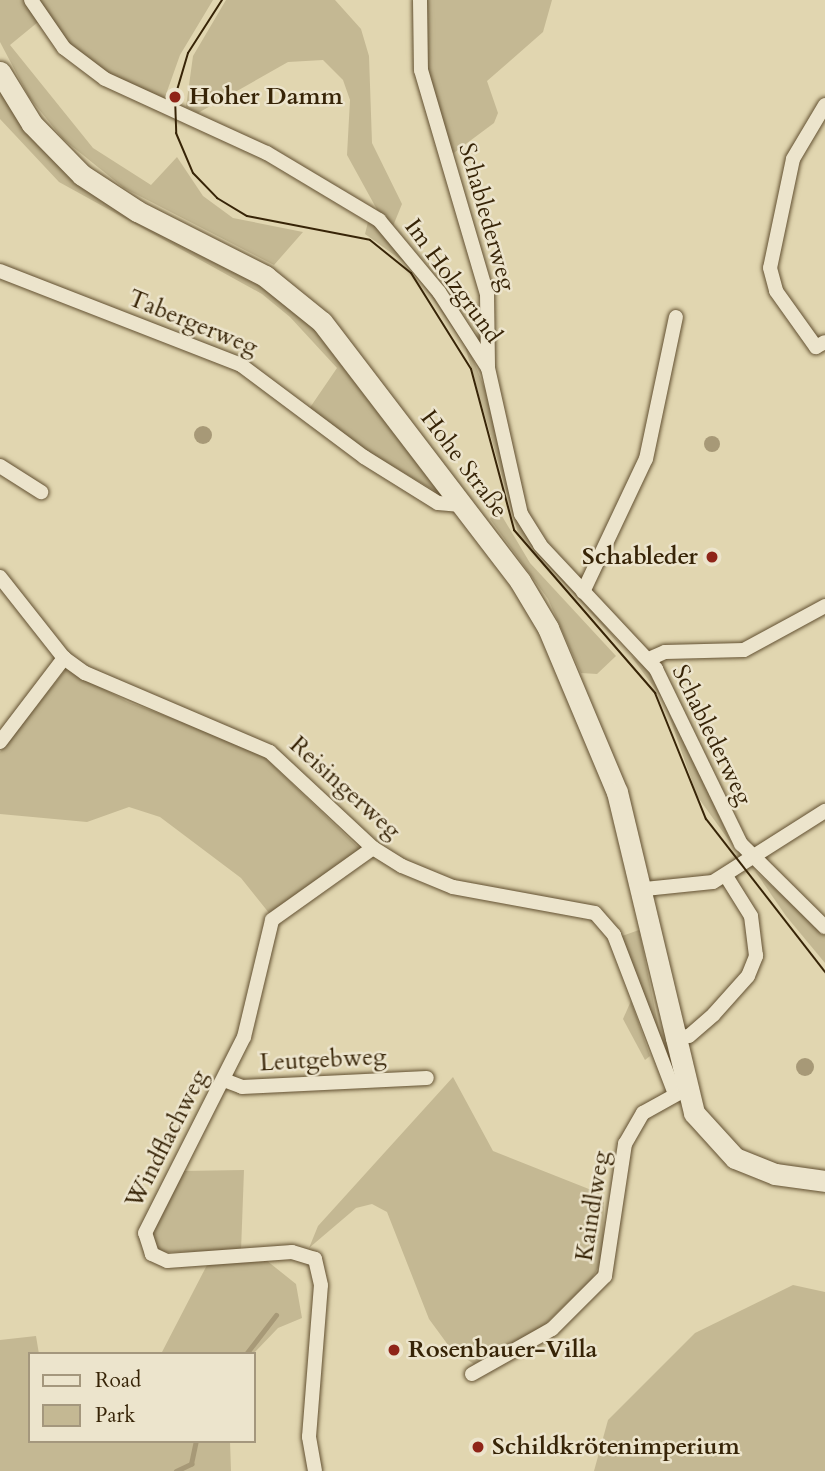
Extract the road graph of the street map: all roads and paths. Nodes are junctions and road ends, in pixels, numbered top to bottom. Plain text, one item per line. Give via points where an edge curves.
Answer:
1 (31, 0) edge
2 (420, 0) edge
3 (0, 72) edge
4 (825, 105) edge
5 (0, 271) edge
6 (676, 317) dead end
7 (822, 349) edge
8 (488, 368) junction
9 (0, 466) edge
10 (41, 492) dead end
11 (461, 505) junction
12 (0, 578) edge
13 (583, 592) junction
14 (825, 606) edge
15 (64, 658) junction
16 (649, 659) junction
17 (0, 742) edge
18 (825, 811) edge
19 (373, 848) junction
20 (752, 858) junction
21 (726, 876) junction
22 (645, 889) junction
23 (825, 927) edge
24 (673, 1039) junction
25 (427, 1078) dead end
26 (224, 1080) junction
27 (680, 1092) junction
28 (825, 1181) edge
29 (472, 1374) dead end
30 (315, 1471) edge

1 - 8 street, Im Holzgrund via 64,48 105,79 214,126 379,220 439,292
2 - 8 street, Schablederweg via 421,70 487,294
3 - 11 main road, Hohe Straße via 32,124 82,175 136,211 249,266 308,309 352,357
4 - 7 street via 793,159 770,254 776,291
5 - 11 street, Tabergerweg via 241,365 373,463 438,503
6 - 13 street via 646,459
8 - 13 street, Schablederweg via 521,514
9 - 10 street
11 - 22 main road, Hohe Straße via 548,628 617,792
12 - 15 street, Reisingerweg
13 - 16 street, Schablederweg
14 - 16 street via 744,650 721,656 665,652
15 - 17 street
15 - 19 street, Reisingerweg via 118,692 270,752
16 - 20 street, Schablederweg
18 - 20 street
19 - 26 street, Windflachweg via 272,920 252,1014
19 - 27 street, Reisingerweg via 453,887 580,908 607,923
20 - 21 street
20 - 23 street, Schablederweg
21 - 22 street via 694,886
21 - 24 street via 756,930 752,967 714,1014 689,1036
22 - 24 main road, Hohe Straße
24 - 27 main road, Hohe Straße
25 - 26 street, Leutgebweg via 242,1087
26 - 30 street, Windflachweg via 148,1225 147,1245 167,1261 292,1252 315,1259 321,1285 309,1437
27 - 28 main road, Hohe Straße via 706,1131 735,1157 775,1174
27 - 29 street, Kaindlweg via 643,1114 625,1144 605,1276 552,1329

